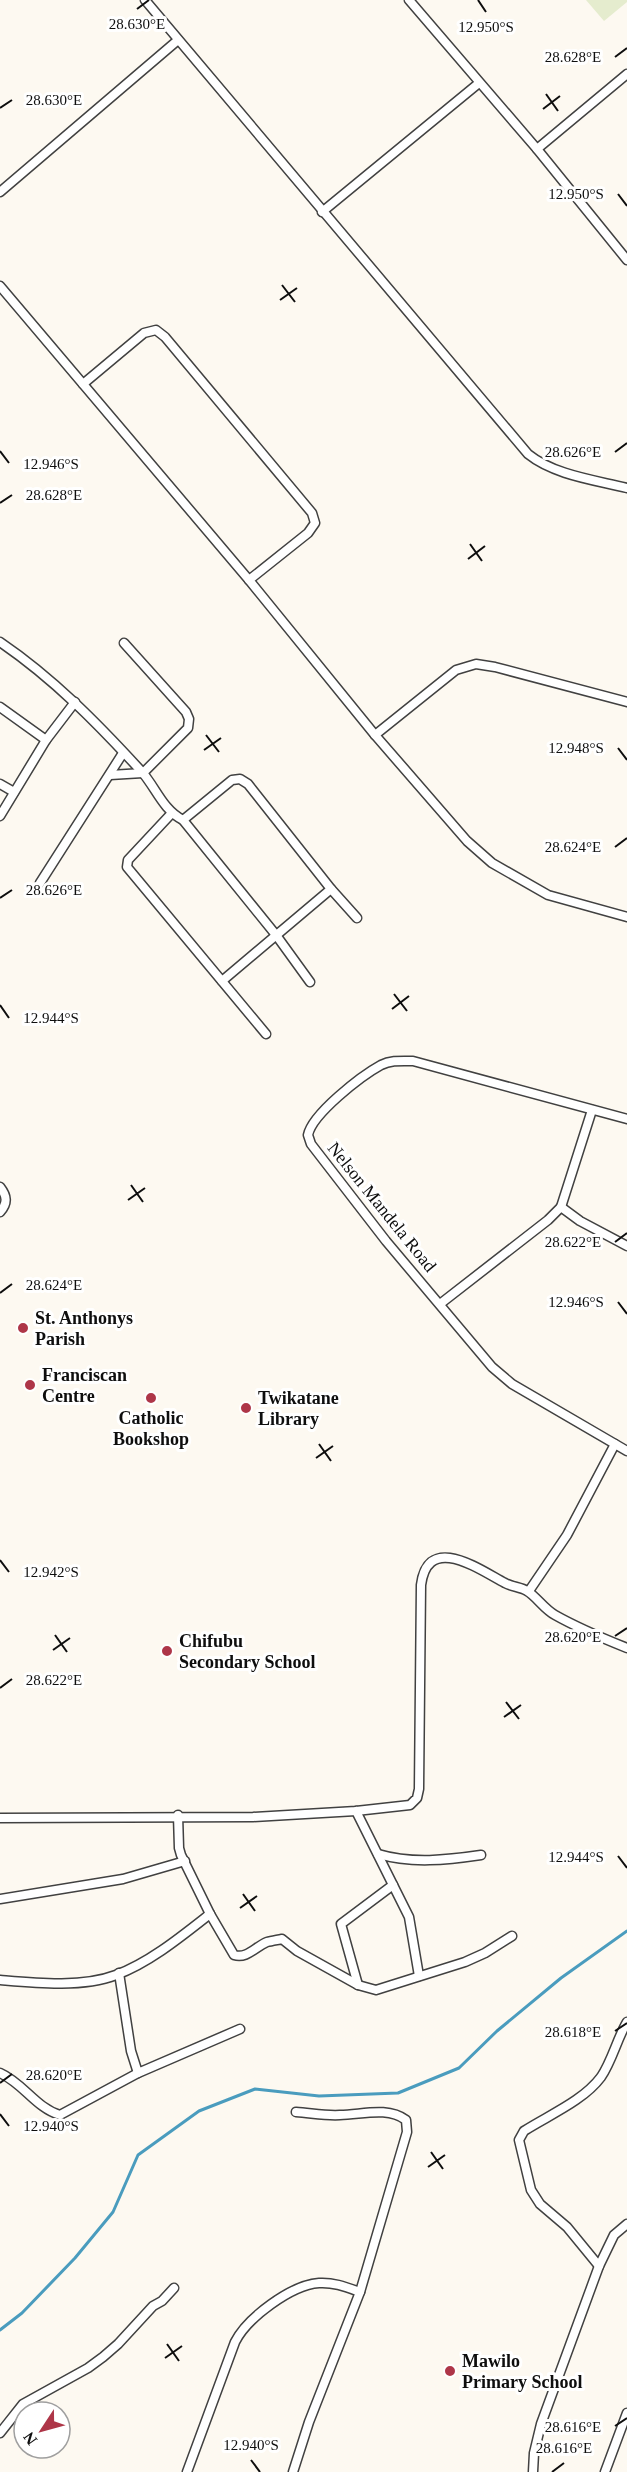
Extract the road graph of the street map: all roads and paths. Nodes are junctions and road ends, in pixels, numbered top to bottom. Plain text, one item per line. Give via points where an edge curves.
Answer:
1 (145, 0) edge
2 (409, 0) edge
3 (178, 40) junction
4 (627, 74) edge
5 (478, 83) junction
6 (537, 149) junction
7 (0, 192) edge
8 (322, 212) junction
9 (627, 260) edge
10 (0, 286) edge
11 (83, 384) junction
12 (627, 488) edge
13 (249, 580) junction
14 (0, 642) edge
15 (124, 643) dead end
16 (75, 702) junction
17 (627, 702) edge
18 (0, 707) edge
19 (375, 735) junction
20 (46, 740) junction
21 (123, 753) junction
22 (143, 773) junction
23 (110, 775) junction
24 (0, 784) edge
25 (14, 792) junction
26 (171, 814) junction
27 (0, 816) edge
28 (183, 820) junction
29 (40, 883) dead end
30 (331, 890) junction
31 (627, 917) edge
32 (357, 918) dead end
33 (276, 935) junction
34 (222, 981) junction
35 (310, 982) dead end
36 (266, 1034) dead end
37 (592, 1110) junction
38 (627, 1119) edge
39 (0, 1187) edge
40 (561, 1207) junction
41 (0, 1212) edge
42 (627, 1246) edge
43 (440, 1304) junction
44 (615, 1444) junction
45 (627, 1451) edge
46 (529, 1591) junction
47 (627, 1648) edge
48 (356, 1811) junction
49 (178, 1815) junction
50 (0, 1818) edge
51 (378, 1854) junction
52 (482, 1855) dead end
53 (185, 1861) junction
54 (393, 1885) junction
55 (0, 1899) edge
56 (210, 1914) junction
57 (512, 1936) dead end
58 (119, 1974) junction
59 (419, 1976) junction
60 (0, 1980) edge
61 (358, 1985) junction
62 (627, 2022) edge
63 (240, 2029) dead end
64 (0, 2073) edge
65 (138, 2073) junction
66 (296, 2112) dead end
67 (627, 2224) edge
68 (599, 2266) junction
69 (174, 2288) dead end
70 (360, 2292) junction
71 (627, 2413) edge
72 (0, 2433) edge
73 (187, 2472) edge
74 (292, 2472) edge
75 (533, 2472) edge
76 (605, 2472) edge

1 - 3 street
2 - 5 street
3 - 7 street
3 - 8 street
4 - 6 street
5 - 6 street
5 - 8 street
6 - 9 street
8 - 12 street via 528,454 553,468
10 - 11 street
11 - 13 street
11 - 13 street via 144,333 156,330 173,345 312,513 315,523 308,533
13 - 19 street
14 - 16 street
15 - 22 street via 189,719 188,728
16 - 20 street
16 - 21 street
17 - 19 street via 476,664 456,670
18 - 20 street
19 - 31 street via 467,841 492,863 548,895
20 - 25 street
21 - 22 street
21 - 23 street
22 - 23 street
22 - 26 street
23 - 29 street
24 - 25 street
25 - 27 street
26 - 28 street
26 - 34 street via 128,860 127,867
28 - 30 street via 231,780 240,779 248,784
28 - 33 street
30 - 32 street
30 - 33 street
33 - 34 street
33 - 35 street
34 - 36 street
37 - 38 street, Nelson Mandela Road
37 - 40 street
37 - 43 street, Nelson Mandela Road via 396,1060 361,1079 315,1119 308,1136 311,1144
39 - 41 street via 6,1198
40 - 42 street
40 - 43 street
43 - 44 street, Nelson Mandela Road via 492,1367 512,1384
44 - 45 street, Nelson Mandela Road
44 - 46 street via 567,1535
46 - 47 street via 552,1613
46 - 48 street via 508,1585 461,1559 448,1557 427,1566 420,1585 417,1798 410,1806
48 - 49 street
48 - 51 street
49 - 50 street
49 - 53 street via 179,1848
51 - 52 street via 399,1860
51 - 54 street
53 - 55 street via 123,1879
53 - 56 street
54 - 59 street via 409,1917
54 - 61 street via 341,1924
56 - 58 street via 178,1940
56 - 61 street via 234,1955 244,1956 267,1942 282,1939
57 - 59 street via 465,1962
58 - 60 street via 52,1984
58 - 65 street
59 - 61 street via 376,1990
62 - 68 street via 595,2084 524,2131 519,2140 531,2190
63 - 65 street
64 - 65 street via 49,2112 60,2115
66 - 70 street via 386,2113 406,2120 408,2132
67 - 68 street via 614,2235
68 - 75 street via 541,2424
69 - 72 street via 103,2357 23,2404
70 - 73 street via 334,2283 308,2284 280,2298 243,2329
70 - 74 street
71 - 76 street

